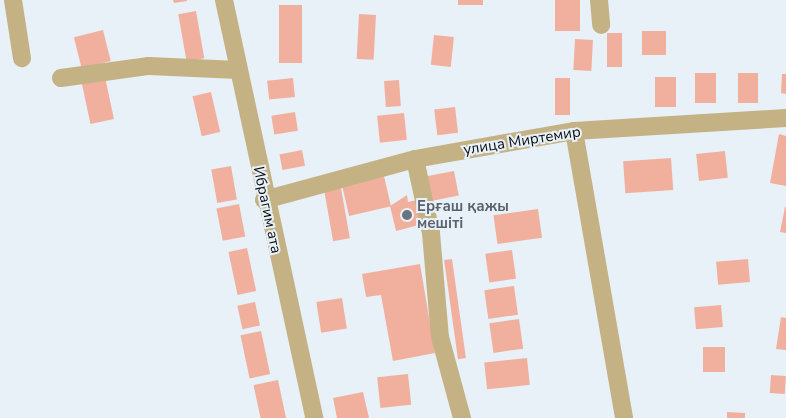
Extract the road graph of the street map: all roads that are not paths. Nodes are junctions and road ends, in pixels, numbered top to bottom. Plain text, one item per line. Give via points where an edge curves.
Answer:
1 (13, 0) edge
2 (224, 0) edge
3 (599, 0) edge
4 (601, 25) dead end
5 (22, 58) dead end
6 (238, 70) junction
7 (61, 78) dead end
8 (786, 118) edge
9 (574, 131) junction
10 (415, 159) junction
11 (264, 200) junction
12 (314, 418) edge
13 (462, 418) edge
14 (624, 418) edge

1 - 5 street
2 - 6 street, Ибрагим ата
3 - 4 street
6 - 7 street via 149,66
6 - 11 street, Ибрагим ата
8 - 9 street, улица Миртемир
9 - 10 street, улица Миртемир
9 - 14 street
10 - 11 street, улица Миртемир
10 - 13 street via 431,233 440,337
11 - 12 street, Ибрагим ата

